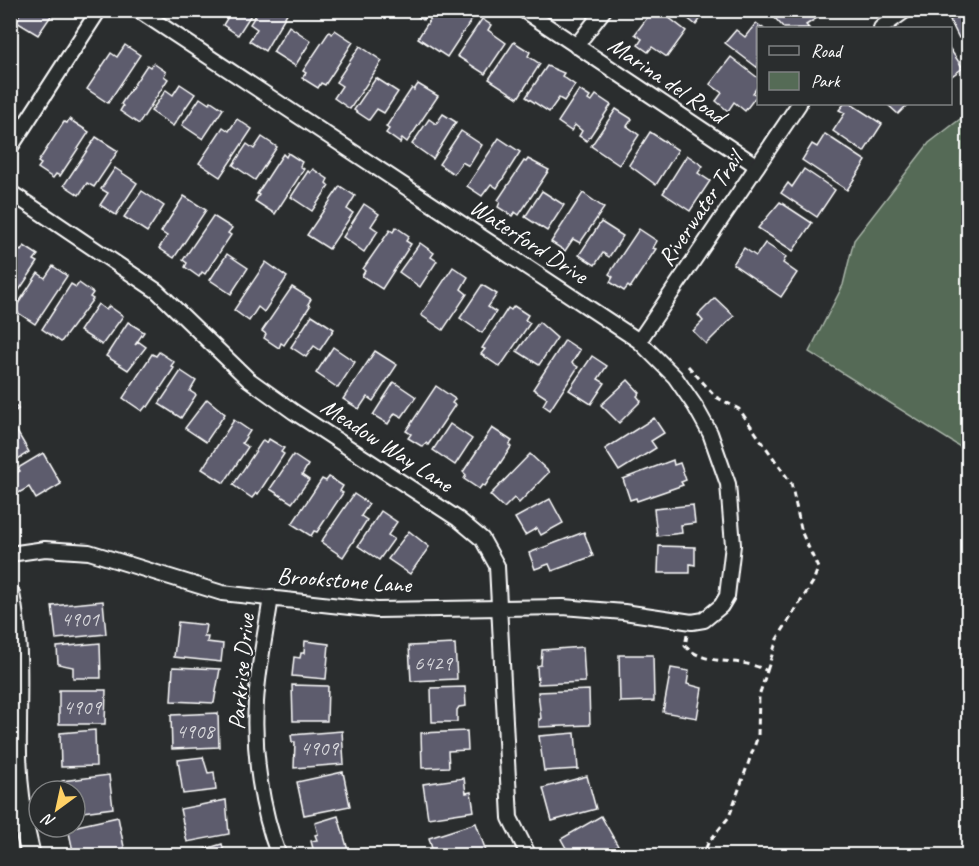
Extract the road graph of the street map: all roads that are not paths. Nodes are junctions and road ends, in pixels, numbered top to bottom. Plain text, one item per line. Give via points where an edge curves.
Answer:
1 (99, 10) edge
2 (138, 10) edge
3 (523, 10) edge
4 (604, 10) edge
5 (906, 10) edge
6 (882, 27) edge
7 (576, 45) junction
8 (798, 105) edge
9 (10, 148) edge
10 (757, 166) junction
11 (10, 192) edge
12 (639, 340) junction
13 (10, 554) edge
14 (10, 594) edge
15 (271, 597) junction
16 (501, 606) junction
17 (714, 614) joint
18 (31, 855) edge
19 (279, 855) edge
20 (529, 855) edge

1 - 9 street
2 - 12 street, Waterford Drive
3 - 7 street, Marina del Road
4 - 7 street
5 - 6 street
7 - 10 street, Marina del Road
8 - 10 street, Riverwater Trail
10 - 12 street, Riverwater Trail
11 - 16 street, Meadow Way Lane via 157,291 248,379 482,539 496,566
12 - 17 street, Waterford Drive via 675,376 695,406 710,433 728,484 731,572 727,596
13 - 15 street, Brookstone Lane via 45,549 89,552 222,592
14 - 18 street via 18,654 16,734 20,787
15 - 16 street, Brookstone Lane via 376,610
15 - 19 street, Parkrise Drive via 256,702 258,765 271,836
16 - 17 street, Brookstone Lane via 624,612 689,622
16 - 20 street, Meadow Way Lane via 510,818

